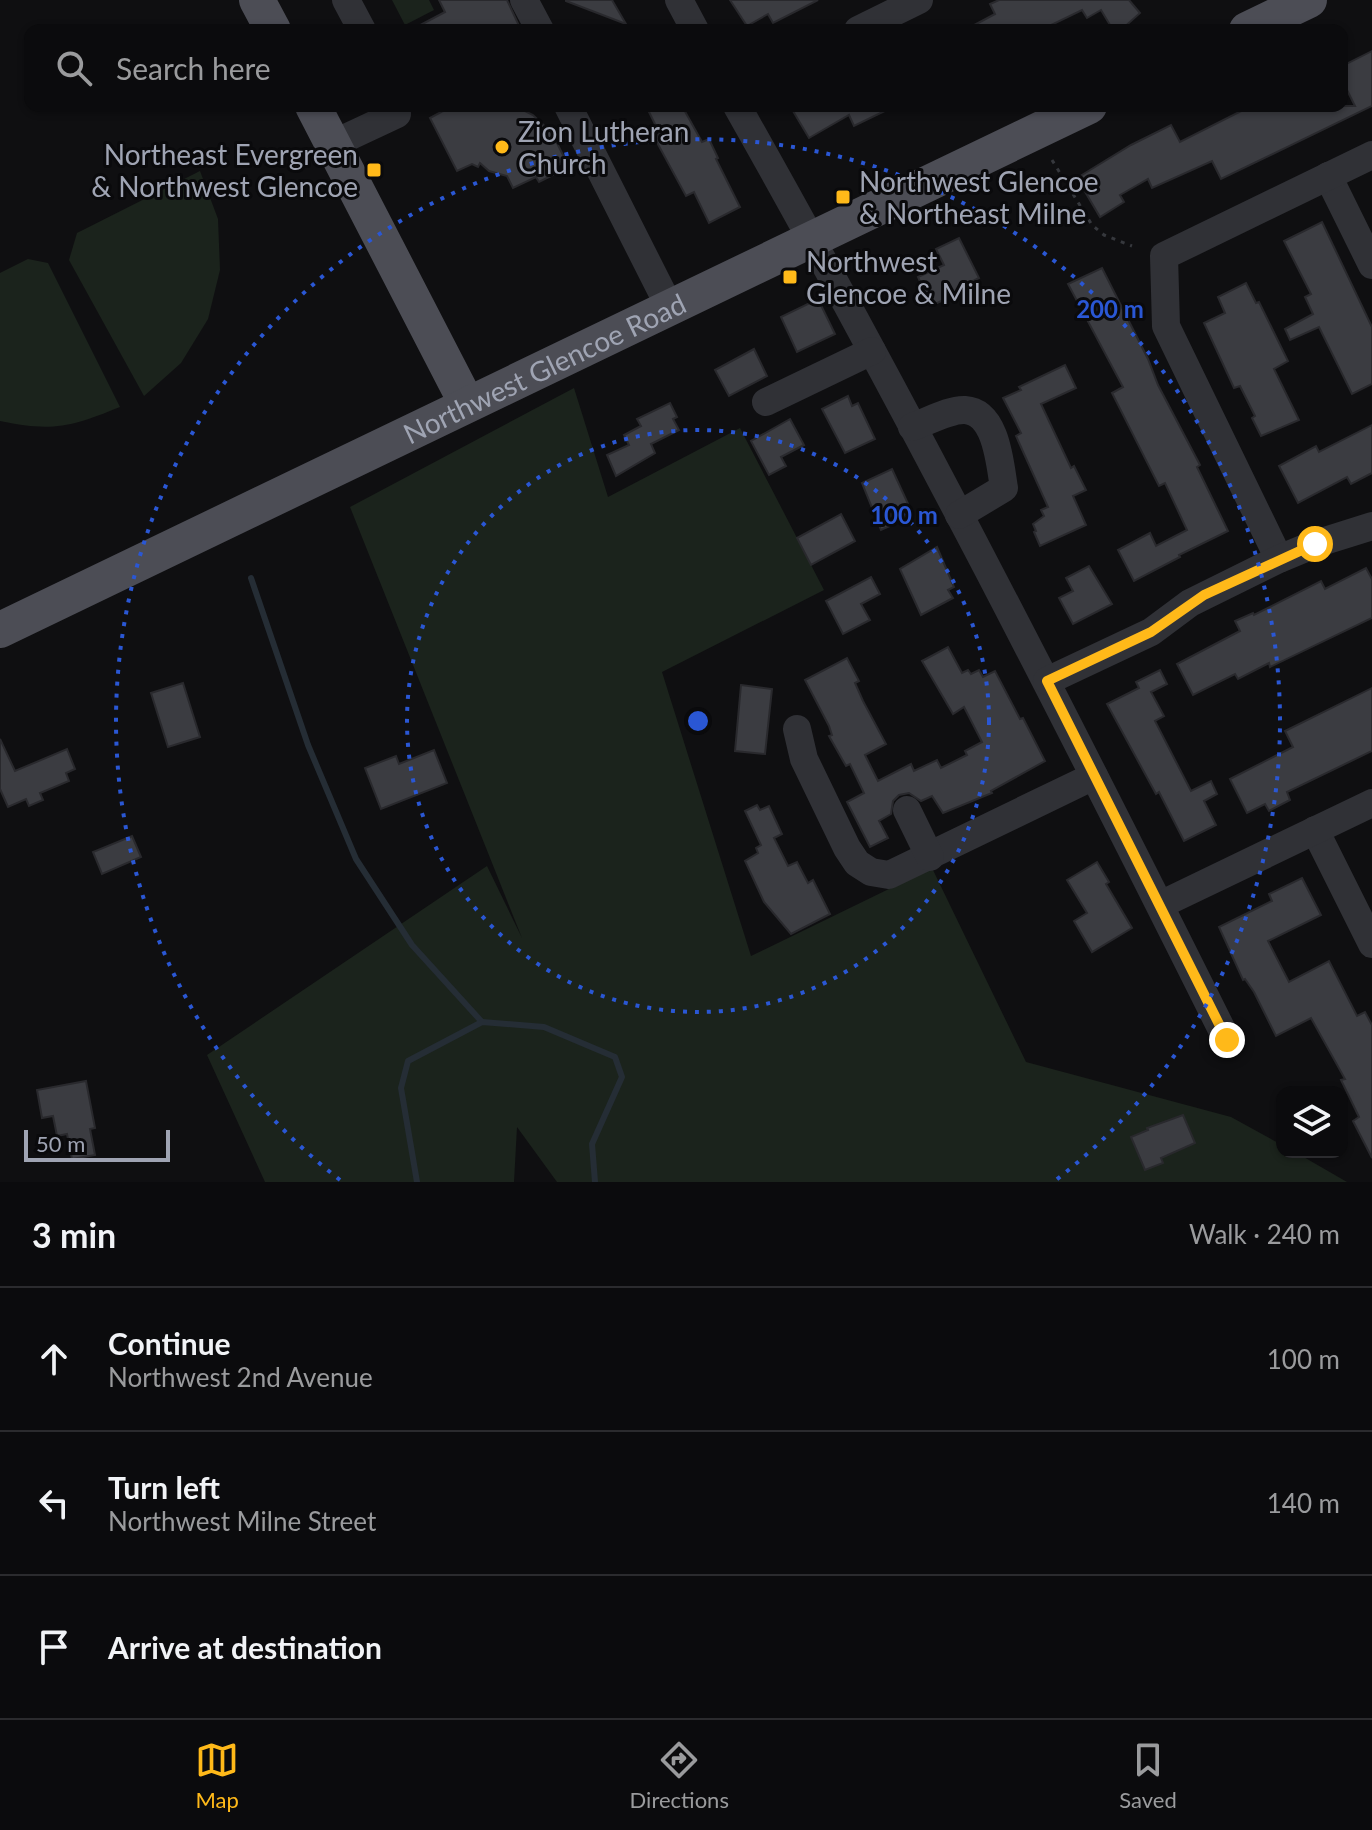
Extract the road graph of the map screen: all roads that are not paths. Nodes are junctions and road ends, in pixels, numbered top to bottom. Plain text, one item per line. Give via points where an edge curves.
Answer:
1 (257, 0) edge
2 (346, 0) edge
3 (524, 0) edge
4 (679, 0) edge
5 (919, 0) edge
6 (1309, 0) edge
7 (270, 24) edge
8 (359, 24) edge
9 (537, 24) edge
10 (692, 24) edge
11 (870, 24) edge
12 (1259, 24) edge
13 (316, 112) edge
14 (571, 112) edge
15 (740, 112) edge
16 (1077, 112) edge
17 (398, 117) edge
18 (333, 144) junction
19 (1372, 155) edge
20 (1328, 176) junction
21 (812, 239) junction
22 (1372, 265) edge
23 (670, 308) junction
24 (872, 351) junction
25 (766, 402) dead end
26 (467, 404) junction
27 (912, 427) junction
28 (959, 515) junction
29 (1372, 526) edge
30 (1279, 559) junction
31 (0, 630) edge
32 (1047, 681) junction
33 (797, 729) dead end
34 (1094, 776) junction
35 (1372, 803) edge
36 (907, 810) dead end
37 (1315, 830) junction
38 (930, 857) junction
39 (1160, 905) junction
40 (1371, 941) edge
41 (1227, 1040) dead end

1 - 7 main road
2 - 8 street
3 - 9 street
4 - 10 street
5 - 11 street
6 - 12 main road
13 - 18 main road
14 - 23 street
15 - 21 street
16 - 21 main road, Northwest Glencoe Road
17 - 18 street
18 - 26 main road
19 - 20 street
20 - 22 street
20 - 30 street via 1164,256 1166,326
21 - 23 main road, Northwest Glencoe Road
21 - 24 street
23 - 26 main road, Northwest Glencoe Road
24 - 25 street
24 - 27 street
26 - 31 main road, Northwest Glencoe Road
27 - 28 street
27 - 28 street via 963,409 989,426 1004,488
28 - 32 street
29 - 30 street
30 - 32 street via 1204,595 1151,632
32 - 34 street
33 - 38 street via 804,759 857,863 889,875
34 - 38 street
34 - 39 street
35 - 37 street
36 - 38 street
37 - 39 street
37 - 40 street
39 - 41 street

